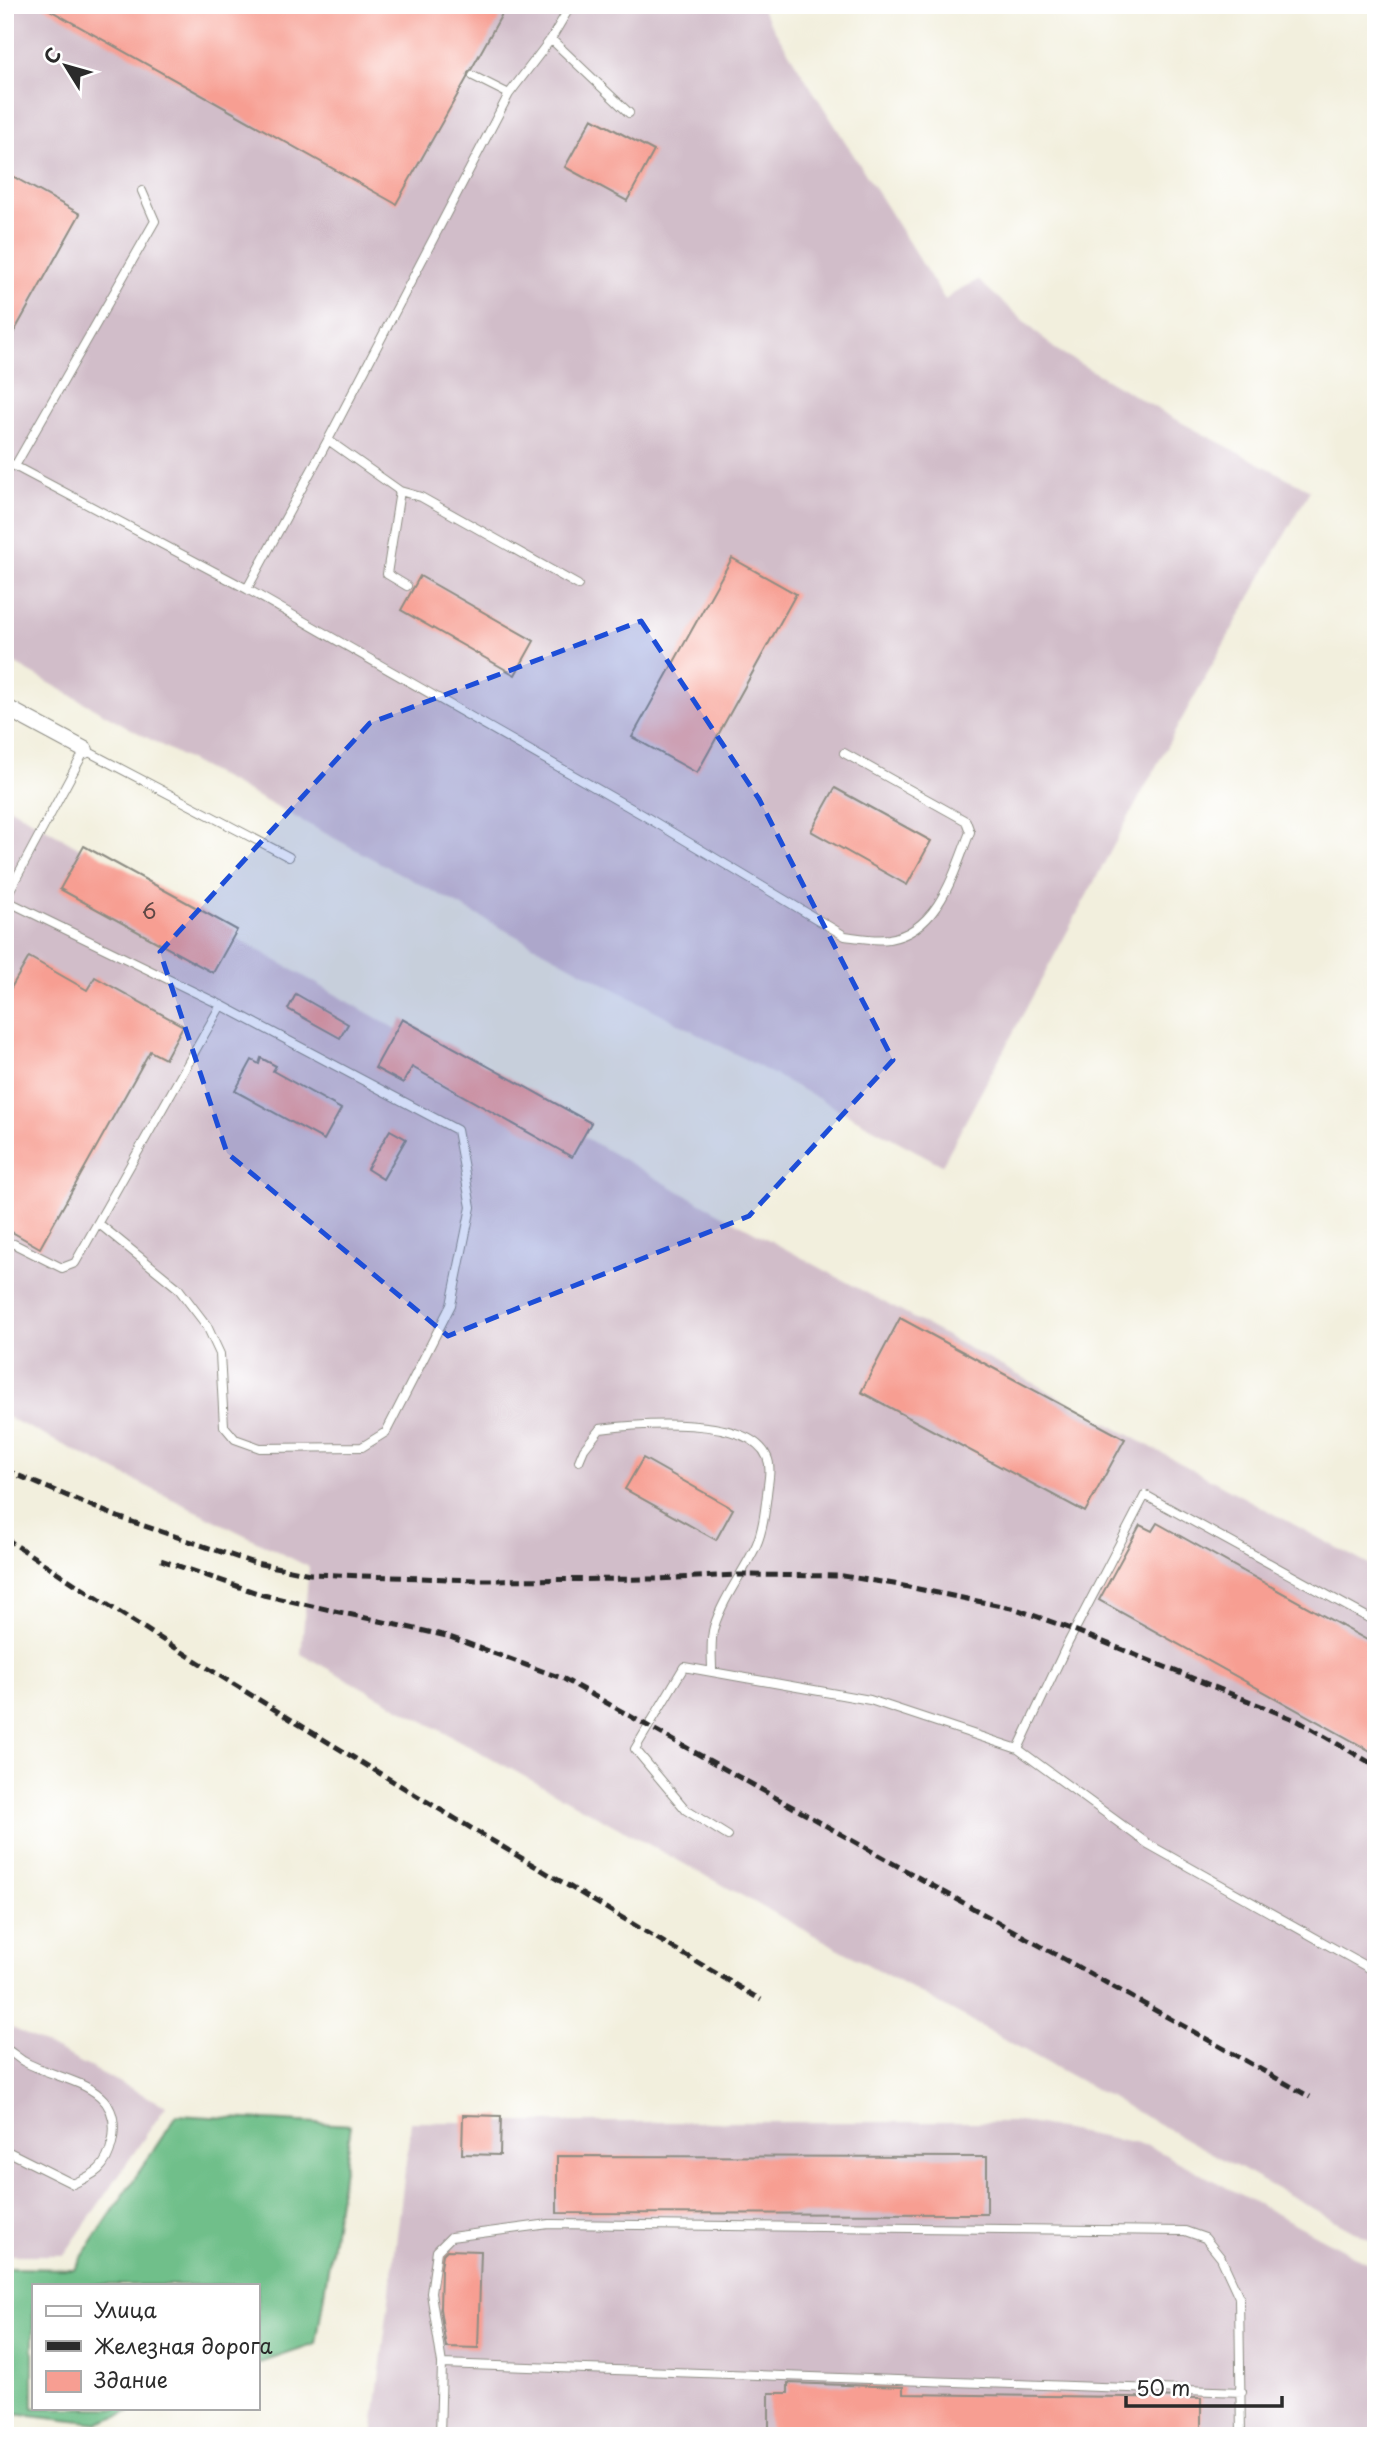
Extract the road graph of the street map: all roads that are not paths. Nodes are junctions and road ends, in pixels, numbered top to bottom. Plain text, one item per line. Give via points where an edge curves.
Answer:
1 (571, 5) edge
2 (551, 39) junction
3 (473, 76) dead end
4 (509, 94) junction
5 (629, 113) dead end
6 (142, 191) dead end
7 (328, 440) junction
8 (5, 461) edge
9 (15, 466) junction
10 (400, 491) junction
11 (578, 585) dead end
12 (407, 586) dead end
13 (247, 589) junction
14 (5, 707) edge
15 (85, 750) junction
16 (845, 753) dead end
17 (289, 857) dead end
18 (5, 899) edge
19 (221, 1005) junction
20 (98, 1223) junction
21 (14, 1244) dead end
22 (579, 1461) dead end
23 (1376, 1622) edge
24 (712, 1670) junction
25 (1018, 1748) junction
26 (728, 1836) dead end
27 (1376, 1972) edge
28 (5, 2048) edge
29 (5, 2150) edge
30 (442, 2364) junction
31 (1242, 2392) junction
32 (440, 2436) edge
33 (1241, 2436) edge

1 - 2 lane
2 - 4 lane
2 - 5 lane
3 - 4 lane
4 - 7 lane
6 - 9 lane via 155,221
7 - 10 lane
7 - 13 lane
8 - 9 lane
9 - 13 lane
10 - 11 lane via 421,497
10 - 12 lane via 387,574
13 - 16 lane via 845,936 891,939 926,920 944,895 970,832 966,821
14 - 15 street
15 - 17 lane
15 - 18 lane
18 - 19 lane
19 - 20 lane
19 - 20 lane via 457,1130 471,1207 451,1305 386,1432 362,1447 260,1448 235,1439 224,1426 220,1354 207,1326 178,1288
20 - 21 lane via 75,1263 62,1268
22 - 24 lane via 600,1429 627,1426 716,1427 738,1432 761,1447 768,1458 765,1517 756,1545 713,1629
23 - 25 lane via 1145,1495
24 - 25 lane via 870,1700
24 - 26 lane via 684,1667 635,1749 686,1810
25 - 27 lane via 1148,1844
28 - 29 lane via 23,2061 87,2086 109,2106 116,2128 110,2152 97,2173 73,2184
30 - 31 lane
30 - 31 lane via 431,2293 437,2251 451,2237 478,2232 549,2224 1185,2231 1205,2238 1222,2258 1239,2297
30 - 32 lane
31 - 33 lane

